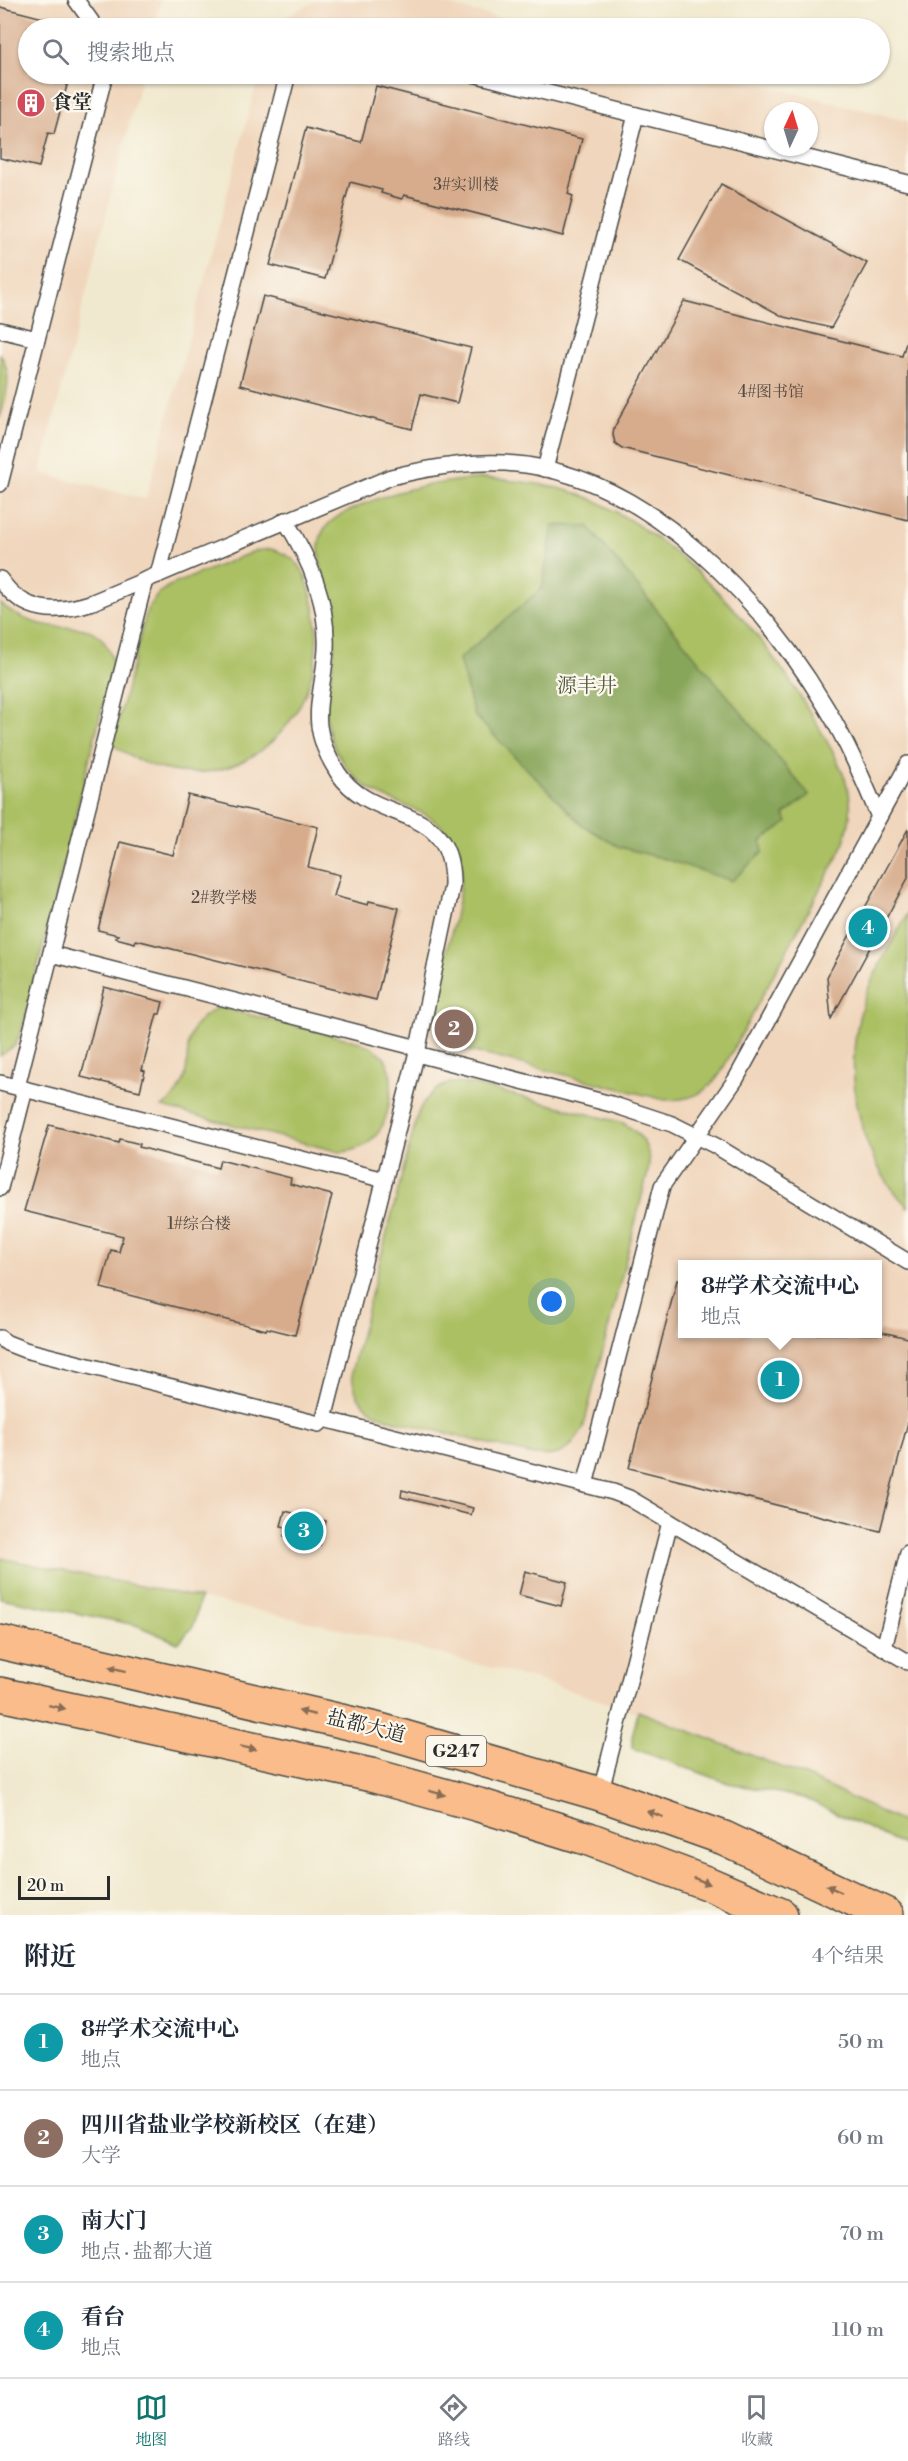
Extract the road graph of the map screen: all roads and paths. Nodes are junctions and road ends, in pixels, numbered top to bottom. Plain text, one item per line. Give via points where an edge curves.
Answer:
1 (76, 0) edge
2 (89, 18) edge
3 (102, 84) edge
4 (285, 84) edge
5 (513, 84) edge
6 (636, 115) junction
7 (908, 183) edge
8 (0, 330) edge
9 (37, 339) junction
10 (545, 469) junction
11 (0, 484) edge
12 (285, 520) junction
13 (151, 577) junction
14 (0, 579) edge
15 (908, 764) edge
16 (879, 817) junction
17 (51, 954) junction
18 (418, 1051) junction
19 (0, 1083) edge
20 (21, 1088) junction
21 (697, 1136) junction
22 (385, 1180) junction
23 (0, 1188) edge
24 (908, 1262) edge
25 (0, 1338) edge
26 (324, 1419) junction
27 (585, 1485) junction
28 (670, 1522) junction
29 (908, 1553) edge
30 (2, 1643) edge
31 (884, 1648) junction
32 (908, 1662) edge
33 (0, 1694) edge
34 (600, 1794) junction
35 (781, 1915) edge
36 (887, 1915) edge

1 - 2 lane
3 - 9 lane
4 - 13 lane
5 - 6 lane
6 - 7 lane
6 - 10 lane
8 - 9 lane
9 - 11 lane
10 - 12 lane via 495,463 423,469 391,477
10 - 16 lane via 589,483 656,517 719,572 772,631 825,706
12 - 13 lane
12 - 18 lane via 310,563 322,605 326,649 317,715 329,756 354,790 375,805 415,818 440,837 448,854 452,886
13 - 14 lane via 93,602 53,610 17,597
13 - 17 lane
15 - 16 lane
16 - 21 lane via 736,1079
17 - 18 lane
17 - 20 lane
18 - 21 lane via 611,1104
18 - 22 lane
19 - 20 lane
20 - 22 lane
20 - 23 lane
21 - 24 lane
21 - 27 lane via 662,1186
22 - 26 lane
25 - 26 lane via 25,1350 319,1425
26 - 27 lane
27 - 28 lane via 629,1498
28 - 31 lane
28 - 34 lane
29 - 31 lane
34 -> 30 main road, 盐都大道 / G247 via 380,1730
31 - 32 lane
33 -> 35 main road, G247 via 371,1775 479,1805 589,1839
36 -> 34 main road, 盐都大道 / G247 via 724,1838

